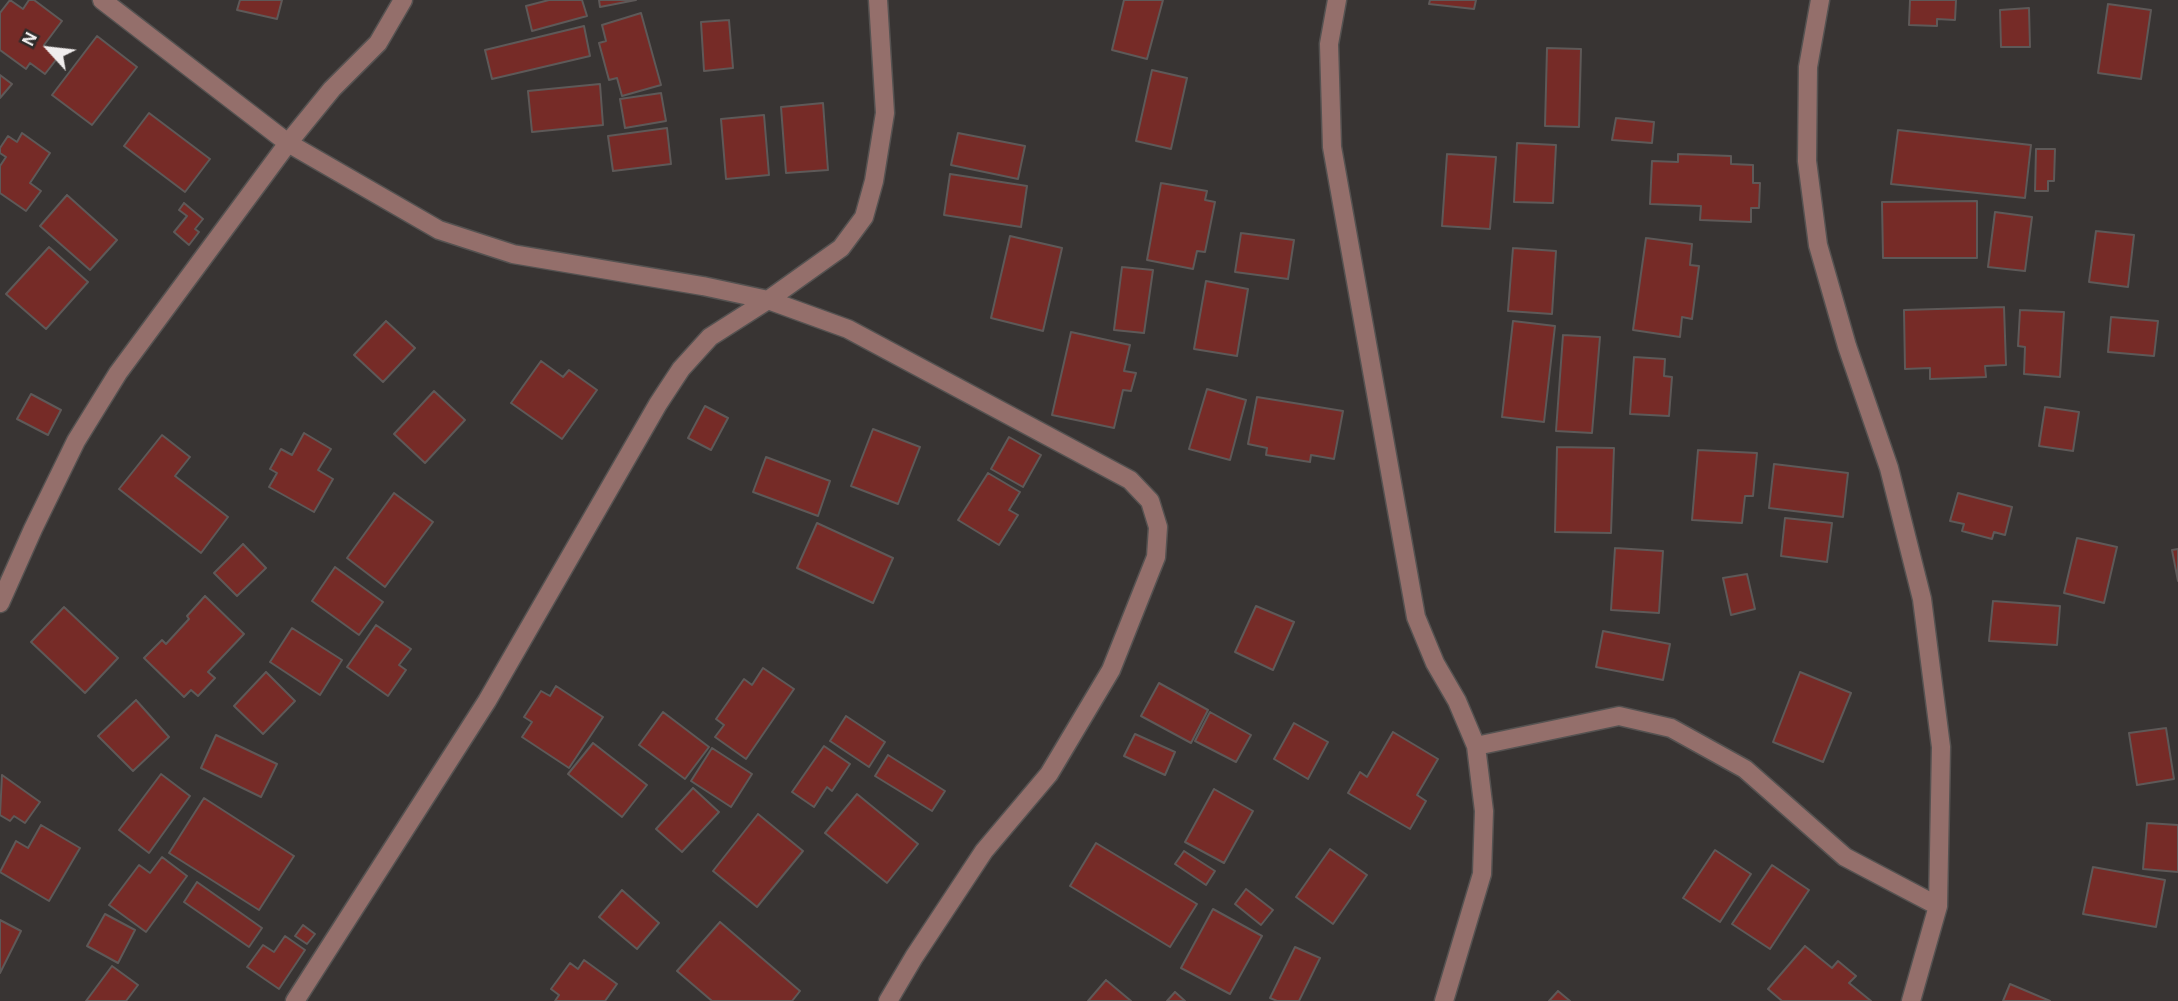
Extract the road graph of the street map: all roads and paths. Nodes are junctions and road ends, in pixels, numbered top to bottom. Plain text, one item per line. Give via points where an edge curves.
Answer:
1 (102, 0) edge
2 (403, 0) edge
3 (878, 0) edge
4 (1338, 0) edge
5 (1820, 0) edge
6 (288, 144) junction
7 (768, 300) junction
8 (0, 603) edge
9 (1476, 746) junction
10 (1938, 906) junction
11 (295, 1001) edge
12 (888, 1001) edge
13 (1444, 1001) edge
14 (1911, 1001) edge

1 - 6 street
2 - 6 street via 378,43 332,89
3 - 7 street via 884,113 864,217 841,248
4 - 9 street via 1329,44 1332,147 1416,617
5 - 10 street via 1808,67 1807,161 1816,233 1847,346 1889,468 1922,599 1941,747
6 - 7 street via 451,234 513,254
6 - 8 street via 118,373 76,441
7 - 11 street via 710,337 681,369 487,701
7 - 12 street via 848,330 1130,480 1150,501 1158,527 1156,557 1111,670 1049,774 984,851
9 - 10 street via 1619,716 1671,729 1745,769 1845,857
9 - 13 street via 1484,811 1482,874
10 - 14 street

